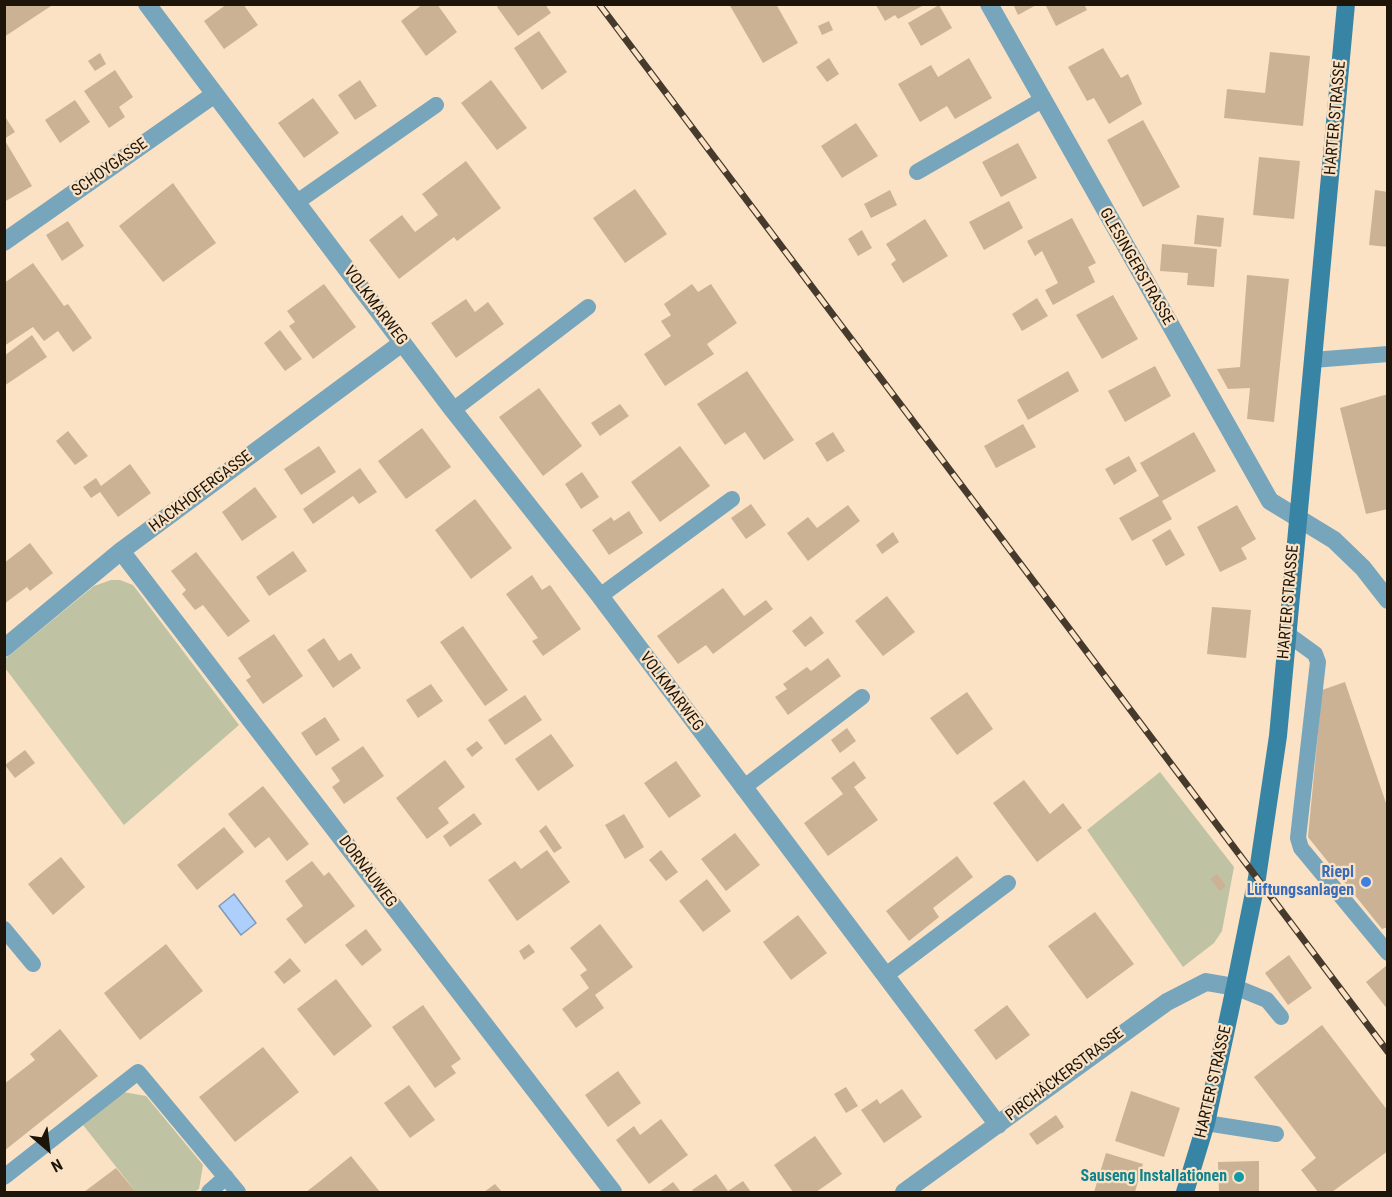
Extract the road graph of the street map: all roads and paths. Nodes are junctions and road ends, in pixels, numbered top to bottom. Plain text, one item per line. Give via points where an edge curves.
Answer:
1 (147, 4) edge
2 (989, 4) edge
3 (1346, 4) edge
4 (215, 94) junction
5 (1042, 100) junction
6 (436, 105) dead end
7 (917, 172) dead end
8 (297, 202) junction
9 (4, 242) edge
10 (588, 308) dead end
11 (402, 343) junction
12 (1388, 354) edge
13 (1313, 360) junction
14 (453, 410) junction
15 (732, 499) dead end
16 (1297, 517) junction
17 (121, 551) junction
18 (600, 596) junction
19 (1388, 600) edge
20 (1286, 633) junction
21 (4, 648) edge
22 (862, 697) dead end
23 (743, 788) junction
24 (1008, 883) dead end
25 (4, 929) edge
26 (1388, 953) edge
27 (33, 964) dead end
28 (886, 975) junction
29 (1235, 987) junction
30 (1281, 1017) dead end
31 (1206, 1123) junction
32 (998, 1125) junction
33 (1276, 1134) dead end
34 (4, 1177) edge
35 (226, 1177) junction
36 (209, 1192) edge
37 (238, 1192) edge
38 (614, 1192) edge
39 (904, 1192) edge
40 (1185, 1192) edge

1 - 4 street, VOLKMARWEG
2 - 5 street, GLESINGERSTRASSE
3 - 13 main road, HARTER STRASSE
4 - 8 street, VOLKMARWEG
4 - 9 street, SCHOYGASSE
5 - 7 lane
5 - 16 street, GLESINGERSTRASSE via 1270,501
6 - 8 lane
8 - 11 street, VOLKMARWEG
10 - 14 lane
11 - 14 street, VOLKMARWEG
11 - 17 street, HACKHOFERGASSE
12 - 13 lane
13 - 16 main road, HARTER STRASSE
14 - 18 street, VOLKMARWEG
15 - 18 lane
16 - 19 street, GLESINGERSTRASSE via 1334,540
16 - 20 main road, HARTER STRASSE
17 - 21 street, HACKHOFERGASSE
17 - 38 street, DORNAUWEG
18 - 23 street, VOLKMARWEG
20 - 26 lane via 1315,654 1318,662 1298,838 1301,848
20 - 29 main road, HARTER STRASSE via 1276,748 1257,878
22 - 23 lane
23 - 28 street, VOLKMARWEG
24 - 28 lane
25 - 27 lane
28 - 32 street, VOLKMARWEG
29 - 30 lane via 1267,1000
29 - 31 main road, HARTER STRASSE
29 - 32 street, PIRCHÄCKERSTRASSE via 1206,982 1191,988 1137,1021
31 - 33 lane
31 - 40 main road, HARTER STRASSE
32 - 39 street, PIRCHÄCKERSTRASSE
34 - 35 lane via 138,1072
35 - 36 lane
35 - 37 lane

